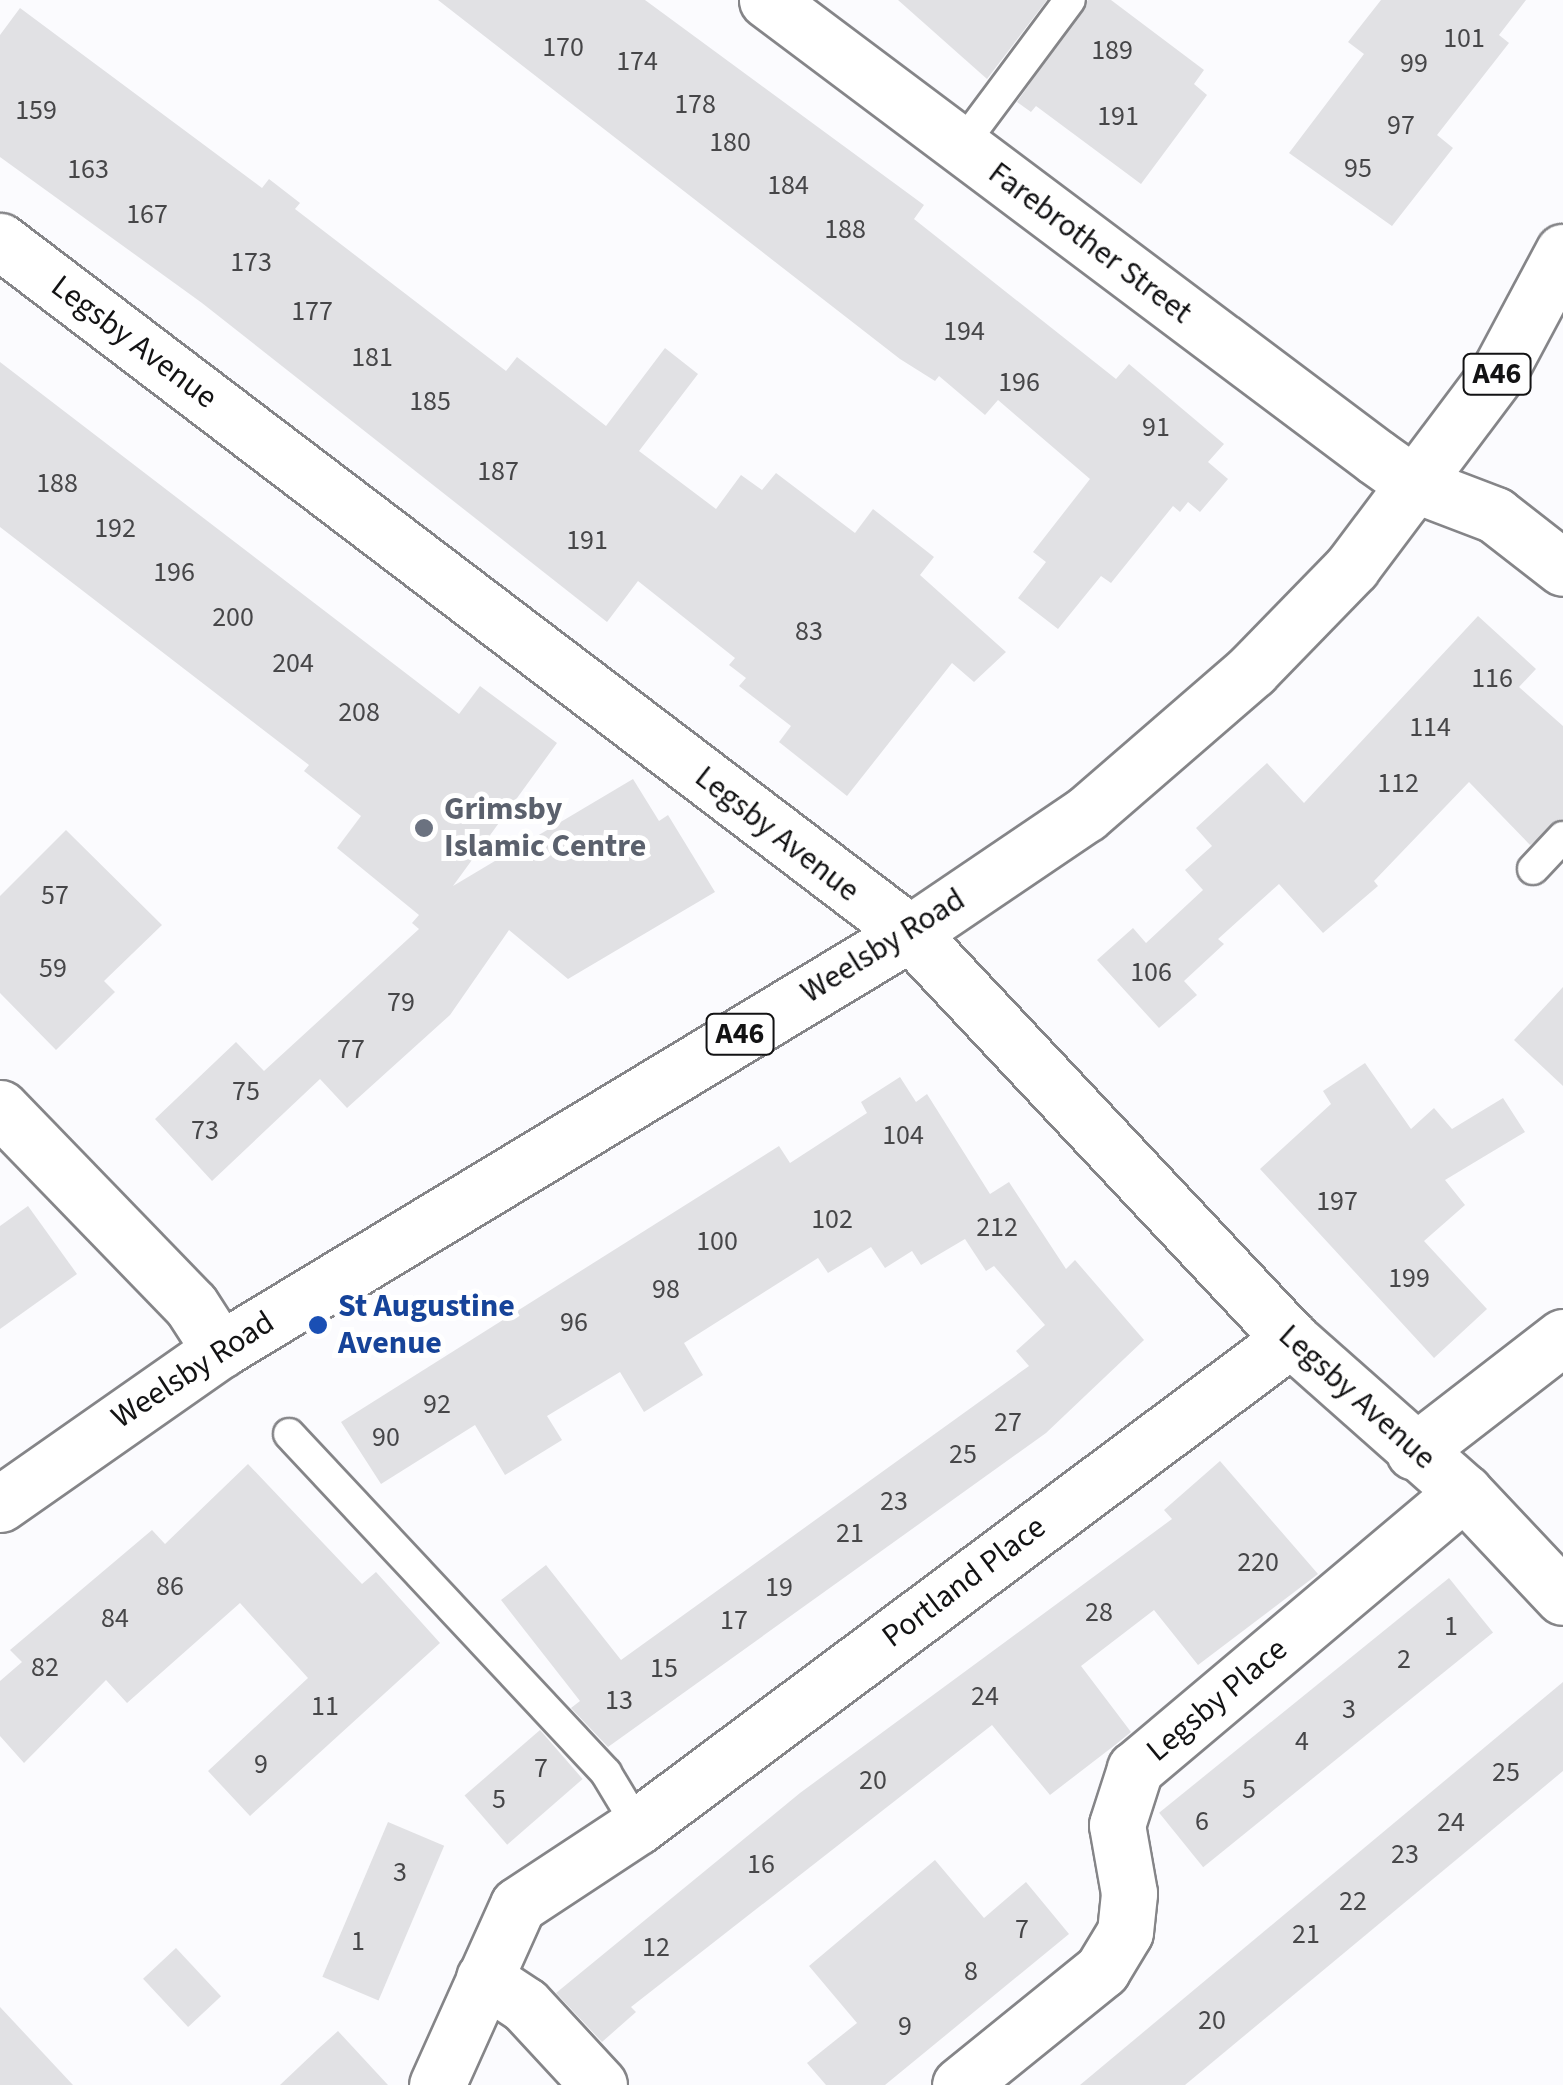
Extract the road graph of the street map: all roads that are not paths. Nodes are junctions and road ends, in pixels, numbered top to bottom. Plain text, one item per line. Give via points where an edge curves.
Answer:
1 (767, 0) edge
2 (1070, 0) edge
3 (961, 146) junction
4 (0, 241) edge
5 (1563, 252) edge
6 (1414, 484) junction
7 (1563, 568) edge
8 (1563, 837) edge
9 (1533, 869) dead end
10 (910, 932) junction
11 (0, 1108) edge
12 (1563, 1337) edge
13 (1291, 1339) junction
14 (220, 1350) junction
15 (290, 1434) dead end
16 (1414, 1452) junction
17 (1464, 1492) junction
18 (0, 1504) edge
19 (1563, 1597) edge
20 (638, 1826) junction
21 (484, 1978) junction
22 (437, 2085) edge
23 (600, 2085) edge
24 (960, 2085) edge

1 - 3 main road, Farebrother Street
2 - 3 lane
3 - 6 main road, Farebrother Street
4 - 10 main road, Legsby Avenue
5 - 6 main road, Weelsby Road / A46 via 1500,370
6 - 7 main road, Farebrother Street via 1495,514
6 - 10 main road, Weelsby Road / A46 via 1352,566 1252,670 1086,814
8 - 9 lane
10 - 13 main road, Legsby Avenue
10 - 14 main road, Weelsby Road / A46
11 - 14 main road via 190,1305
12 - 16 main road
13 - 16 main road, Legsby Avenue
13 - 20 main road, Portland Place
14 - 18 main road, Weelsby Road / A46
15 - 20 lane via 606,1773
16 - 17 main road, Legsby Avenue
17 - 19 main road, Legsby Avenue
17 - 24 main road, Legsby Place via 1135,1769 1117,1825 1128,1893 1125,1932 1102,1970
20 - 21 main road, Portland Place via 518,1905
21 - 22 main road, Portland Place
21 - 23 main road via 525,2005

